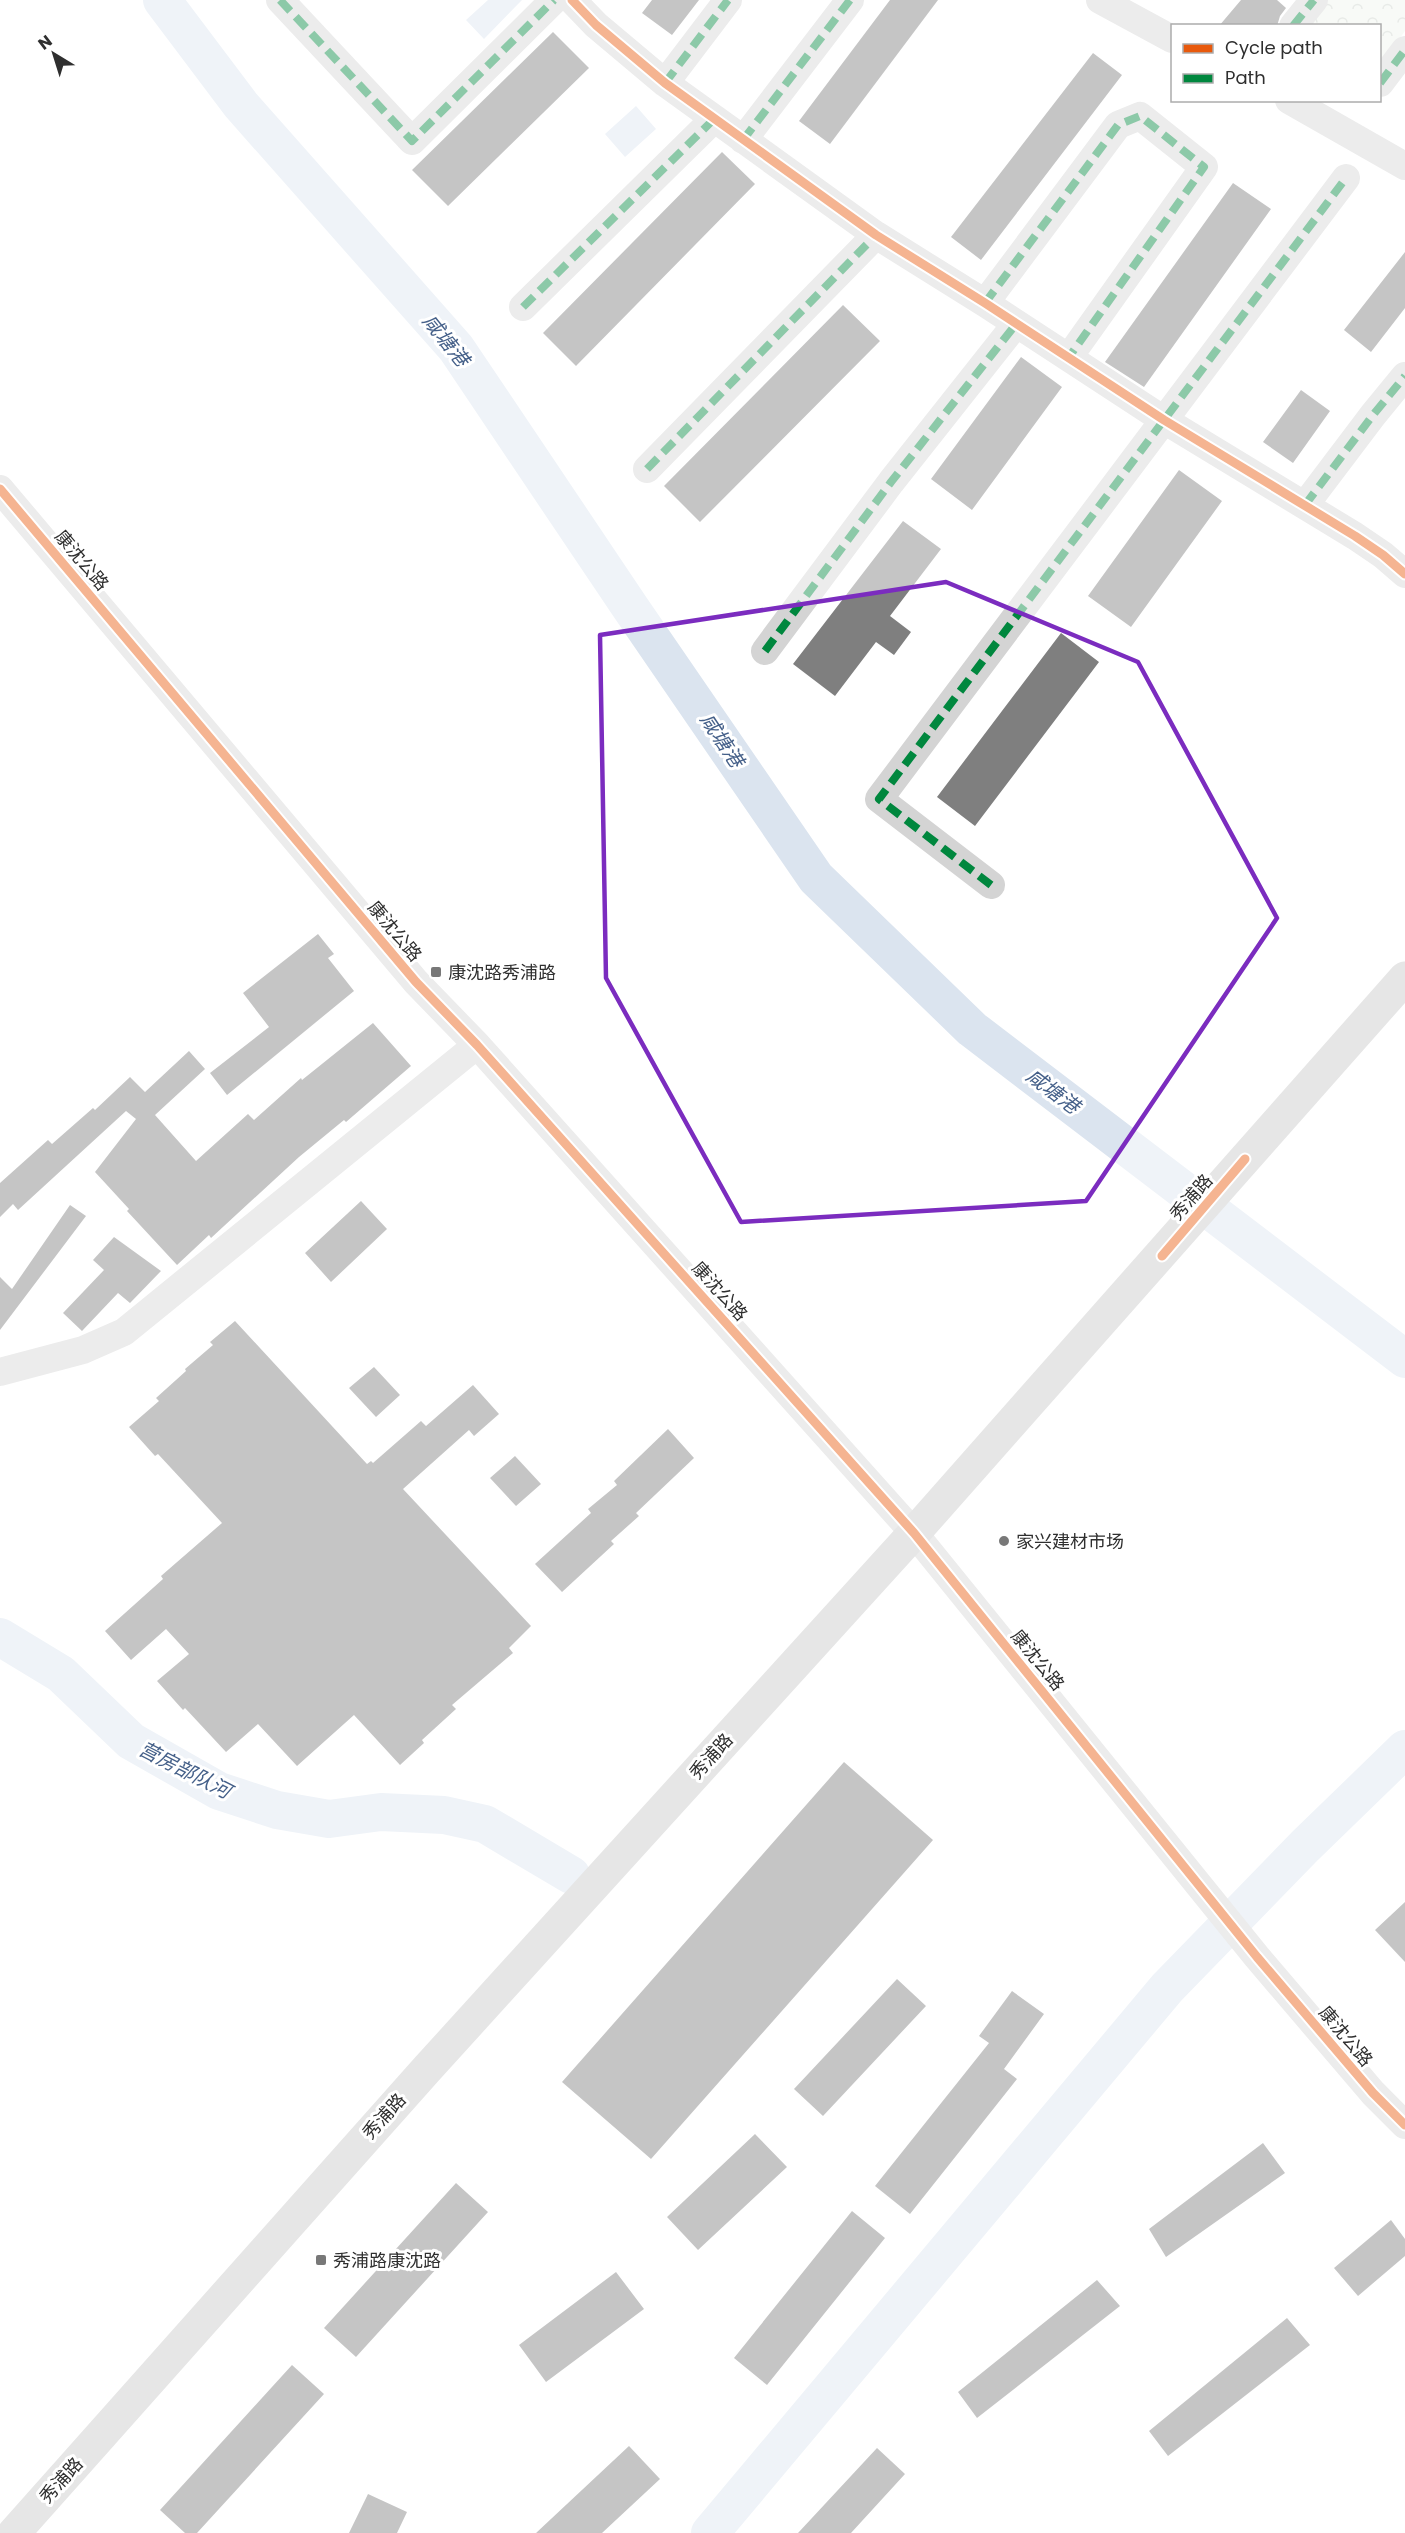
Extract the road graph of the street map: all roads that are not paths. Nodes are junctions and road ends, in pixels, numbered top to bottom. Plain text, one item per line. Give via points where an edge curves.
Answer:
1 (280, 0) edge
2 (554, 0) edge
3 (572, 0) edge
4 (728, 0) edge
5 (850, 0) edge
6 (1100, 0) edge
7 (1314, 0) edge
8 (1295, 24) edge
9 (1171, 38) edge
10 (1405, 50) edge
11 (1381, 82) edge
12 (665, 83) junction
13 (1293, 102) edge
14 (713, 120) junction
15 (743, 140) junction
16 (1405, 166) edge
17 (1346, 178) dead end
18 (876, 235) junction
19 (985, 303) junction
20 (523, 307) dead end
21 (1016, 324) junction
22 (1069, 357) junction
23 (1405, 376) edge
24 (1164, 420) junction
25 (646, 469) dead end
26 (0, 489) edge
27 (1305, 505) junction
28 (1405, 574) edge
29 (765, 651) dead end
30 (991, 885) dead end
31 (1405, 978) edge
32 (477, 1045) junction
33 (0, 1372) edge
34 (914, 1533) junction
35 (1405, 2125) edge
36 (14, 2533) edge

1 - 2 street via 412,141
3 - 12 street
4 - 12 street
5 - 15 street
6 - 9 street
7 - 8 street
10 - 11 street
12 - 14 street
13 - 16 street
14 - 15 street
14 - 20 street
15 - 18 street
17 - 24 street
18 - 19 street
18 - 25 street
19 - 21 street
19 - 22 street via 1118,125 1140,116 1204,167
21 - 22 street
21 - 29 street
22 - 24 street
23 - 27 street
24 - 27 street
24 - 30 street via 879,799
26 - 32 street, 康沈公路 via 416,982
27 - 28 street via 1383,555
31 - 34 main road, 秀浦路
32 - 33 street via 124,1332 83,1350
32 - 34 street, 康沈公路
34 - 35 street, 康沈公路 via 1257,1957
34 - 36 main road, 秀浦路 via 426,2070

